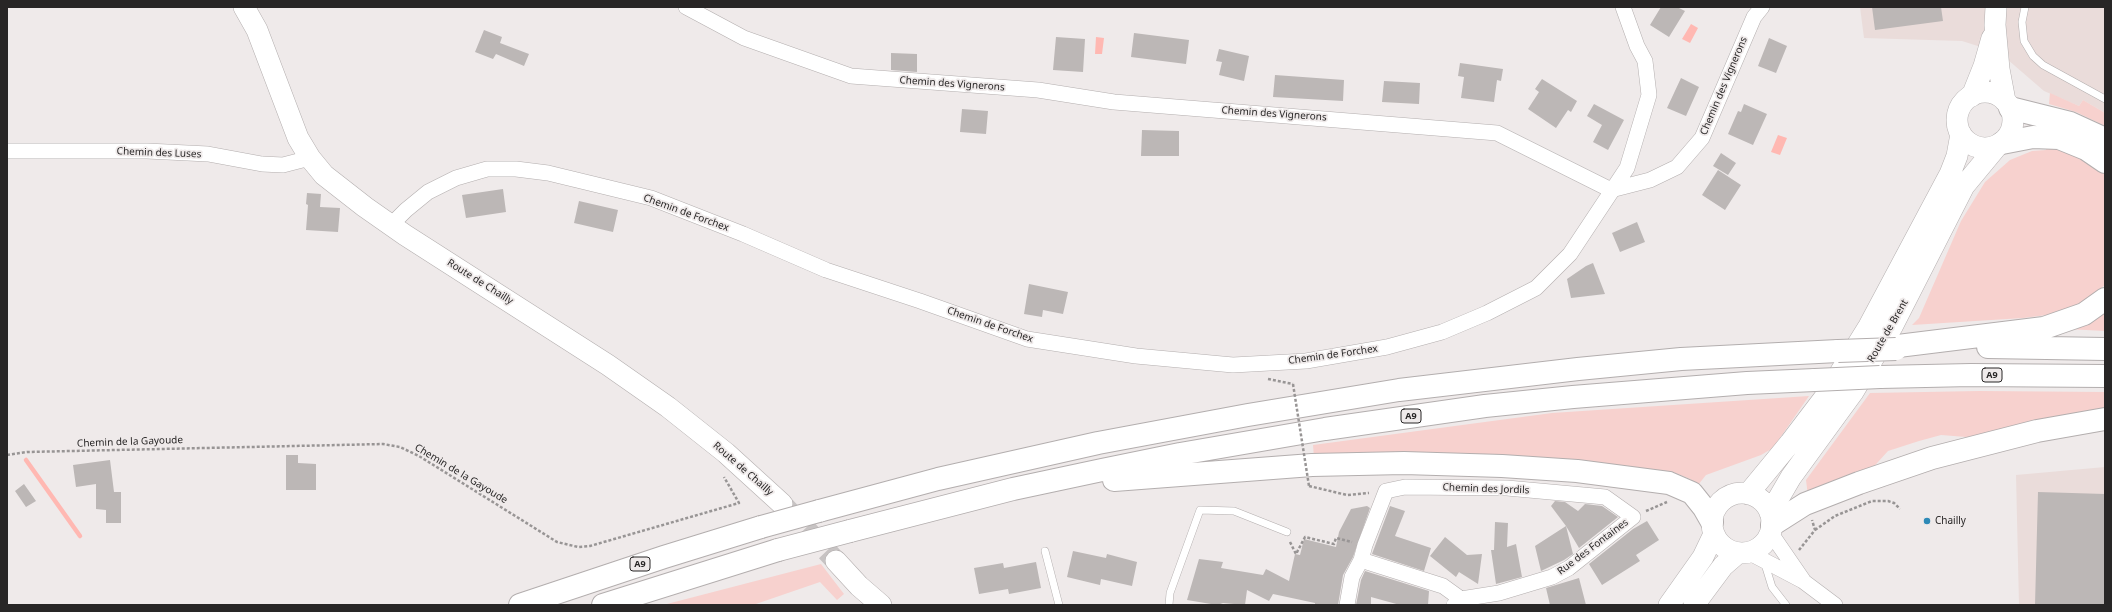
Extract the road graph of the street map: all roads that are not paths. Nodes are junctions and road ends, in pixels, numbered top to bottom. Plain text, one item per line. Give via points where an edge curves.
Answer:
1 (244, 7) edge
2 (686, 7) edge
3 (1623, 7) edge
4 (1762, 7) edge
5 (2024, 7) edge
6 (1996, 16) edge
7 (1972, 96) junction
8 (2105, 100) edge
9 (2008, 105) junction
10 (1961, 134) junction
11 (2105, 139) edge
12 (2000, 144) junction
13 (7, 151) edge
14 (310, 158) junction
15 (2105, 162) edge
16 (1611, 190) junction
17 (391, 225) junction
18 (2105, 299) edge
19 (1892, 348) junction
20 (2105, 349) edge
21 (2105, 376) edge
22 (2105, 419) edge
23 (1013, 489) junction
24 (1748, 494) junction
25 (782, 504) tunnel mouth
26 (1633, 517) joint
27 (1771, 524) junction
28 (1712, 528) junction
29 (1287, 532) road end
30 (1046, 551) dead end
31 (1750, 555) junction
32 (1361, 560) junction
33 (836, 561) tunnel mouth
34 (1803, 581) junction
35 (1457, 602) edge
36 (520, 605) edge
37 (603, 605) edge
38 (881, 605) edge
39 (1058, 605) edge
40 (1169, 605) edge
41 (1347, 605) edge
42 (1669, 605) edge
43 (1694, 605) edge
44 (1786, 605) edge
45 (1835, 605) edge

1 - 14 main road, Route de Chailly via 257,30 298,138
2 - 16 street, Chemin des Vignerons via 744,38 851,76 1038,90 1114,102 1497,133
3 - 16 street, Chemin de Forchex via 1645,61 1649,95 1627,168
4 - 16 street, Chemin des Vignerons via 1754,17 1702,138 1677,167 1650,180
5 - 8 lane via 2024,41 2033,56 2043,65
6 - 7 main road via 1984,66
6 - 9 main road via 1999,69
7 - 9 main road via 1989,93
7 - 10 main road via 1963,103 1958,113 1957,123
9 - 11 highway via 2070,123
9 - 12 main road via 2012,125
10 - 12 main road via 1977,147 1987,148
10 - 24 main road, Route de Brent via 1950,174 1869,326 1825,397
12 - 15 highway via 2033,137 2059,138 2086,148
12 - 27 main road, Route de Brent via 1964,186 1893,325 1853,392 1791,477
13 - 14 street, Chemin des Luses via 208,154 262,164 283,165
14 - 17 main road, Route de Chailly via 341,189
16 - 17 street, Chemin de Forchex via 1570,254 1536,288 1487,313 1442,332 1387,347 1306,361 1232,365 1136,356 1027,339 920,300 826,270 651,198 548,173 487,169 456,178 428,192
17 - 25 main road, Route de Chailly via 608,364 726,453
18 - 19 highway via 2084,314 2044,328
19 - 20 highway, A9
19 - 36 highway, A9, bridge via 1743,355 1618,365 1399,390 1098,443 819,510 664,557
21 - 23 highway, A9, bridge via 1971,375 1747,383 1485,406 1180,454
22 - 27 highway via 2037,431 1932,458 1805,504
23 - 28 highway via 1199,472 1312,465 1404,463 1502,466 1578,471 1669,483 1692,493 1704,508
23 - 37 highway, A9, bridge via 778,550
24 - 27 main road via 1762,501
24 - 28 main road via 1727,497 1716,507
26 - 32 street, Chemin des Jordils via 1605,497 1507,488 1405,487 1386,491
26 - 35 street, Rue des Fontaines via 1569,568 1552,577
27 - 31 main road via 1762,545
27 - 34 street
28 - 31 main road via 1723,547
28 - 42 main road via 1703,557
29 - 40 lane via 1234,510 1200,510 1170,594
30 - 39 lane
31 - 34 street
31 - 43 main road via 1723,566
31 - 44 lane
32 - 35 street, Rue des Fontaines via 1443,586
32 - 41 street via 1352,577
33 - 38 main road
34 - 45 street

